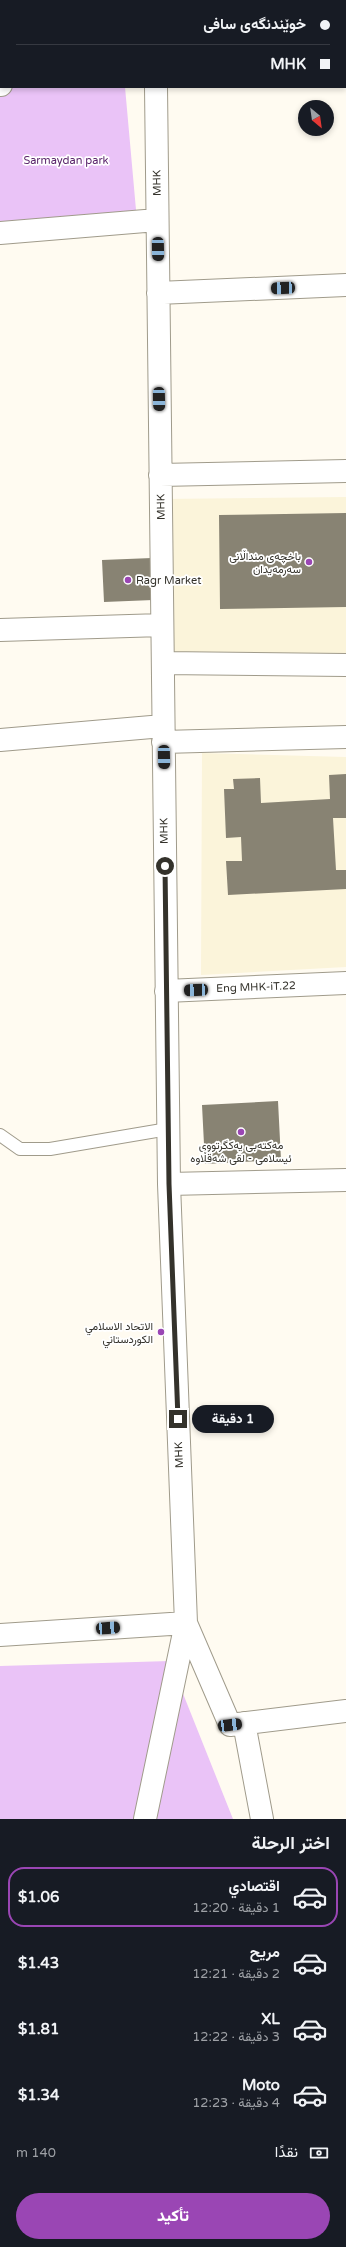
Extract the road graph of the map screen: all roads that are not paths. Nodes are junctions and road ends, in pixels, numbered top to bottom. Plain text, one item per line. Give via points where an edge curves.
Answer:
1 (156, 88) edge
2 (157, 220) junction
3 (0, 233) edge
4 (346, 285) edge
5 (158, 293) junction
6 (346, 471) edge
7 (160, 475) junction
8 (162, 625) junction
9 (0, 630) edge
10 (163, 663) junction
11 (346, 665) edge
12 (163, 734) junction
13 (346, 737) edge
14 (0, 740) edge
15 (346, 983) edge
16 (166, 991) junction
17 (168, 1129) junction
18 (0, 1134) edge
19 (346, 1180) edge
20 (169, 1184) junction
21 (186, 1623) junction
22 (0, 1635) edge
23 (346, 1711) edge
24 (244, 1723) junction
25 (145, 1819) edge
26 (262, 1819) edge

1 - 2 street, MHK
2 - 3 street
2 - 5 street, MHK
4 - 5 street
5 - 7 street, MHK
6 - 7 street
7 - 8 street, MHK
8 - 9 street
8 - 10 street, MHK
10 - 11 street
10 - 12 street, MHK
12 - 13 street
12 - 14 street
12 - 16 street, MHK
15 - 16 street, Eng MHK-iT.22
16 - 17 street, MHK
17 - 18 lane via 50,1149 20,1149
17 - 20 street, MHK
19 - 20 street
20 - 21 street, MHK
21 - 22 street
21 - 24 street via 230,1725
21 - 25 street
23 - 24 street
24 - 26 street

